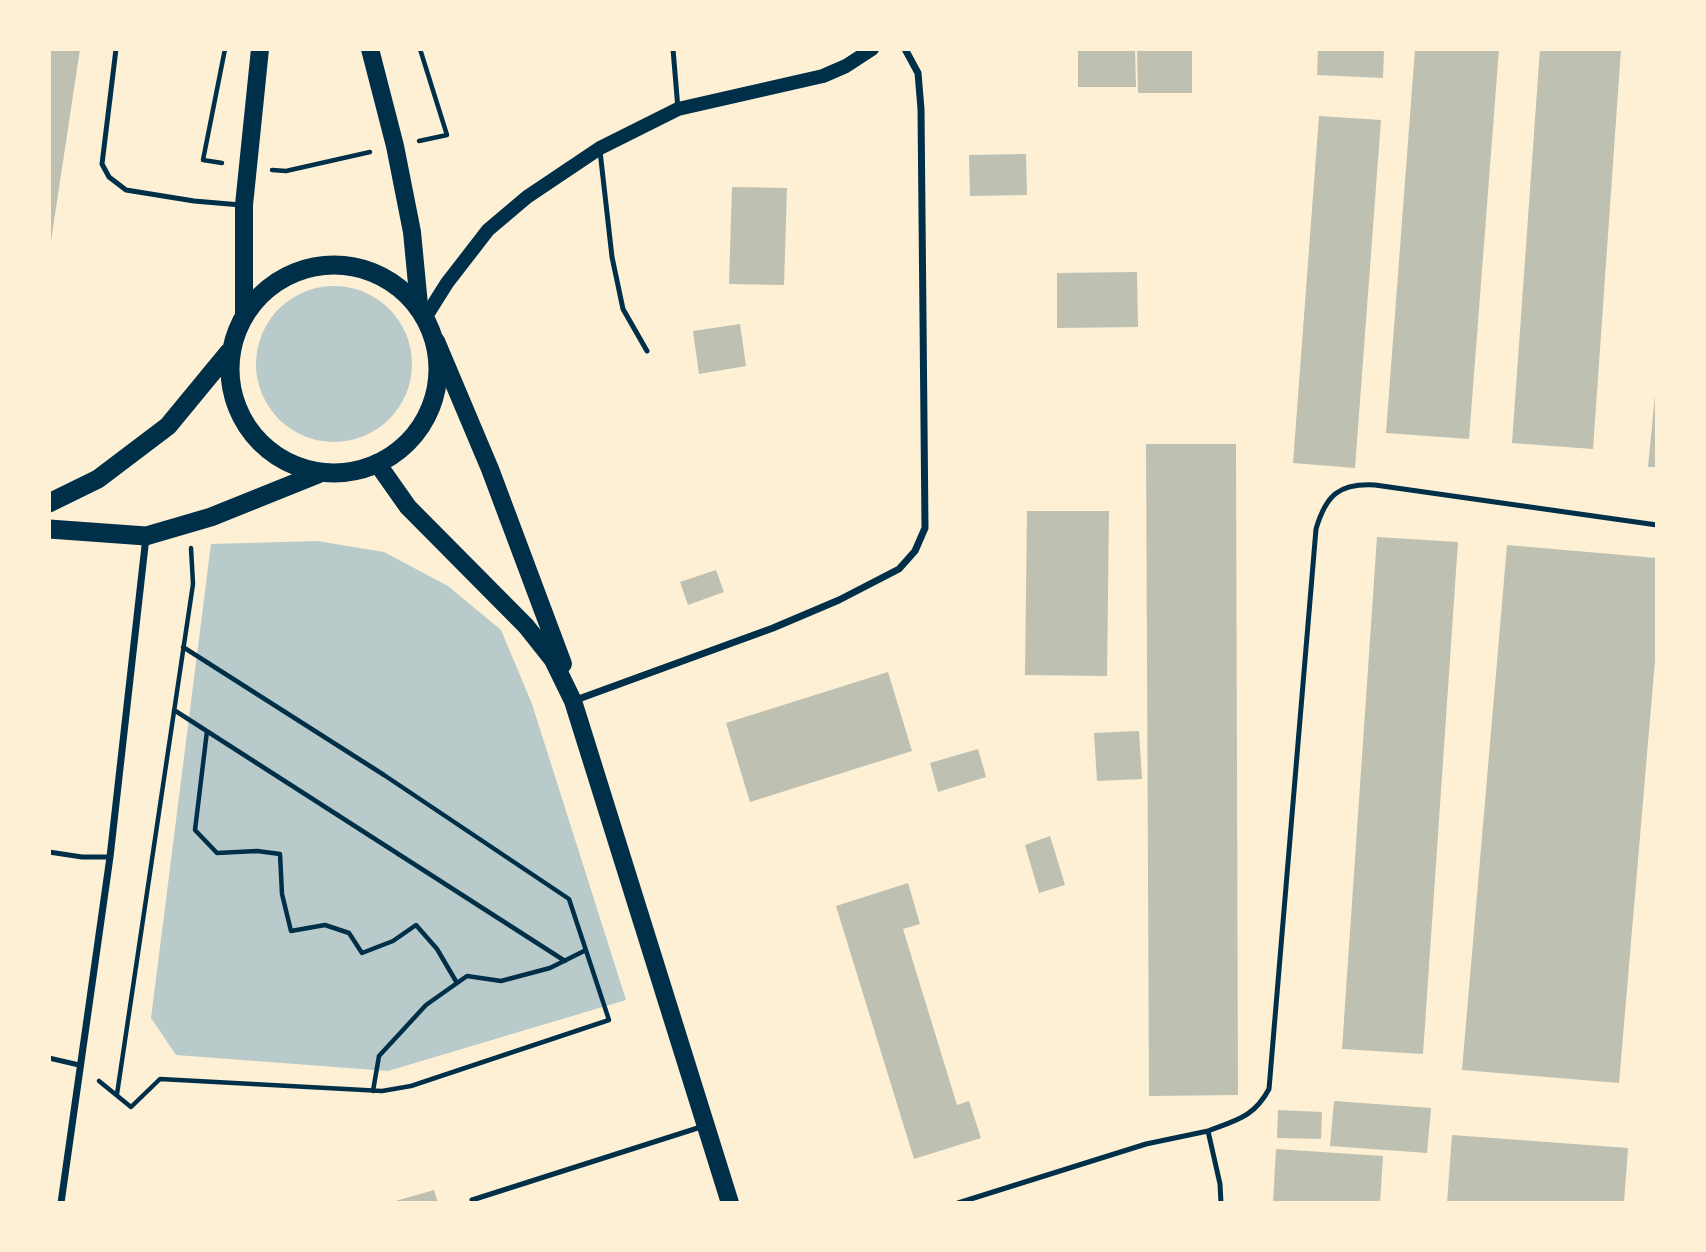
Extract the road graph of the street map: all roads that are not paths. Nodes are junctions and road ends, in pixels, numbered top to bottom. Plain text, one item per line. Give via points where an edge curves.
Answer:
1 (116, 49) edge
2 (260, 49) edge
3 (370, 49) edge
4 (673, 49) edge
5 (873, 49) edge
6 (905, 49) edge
7 (678, 109) junction
8 (600, 148) junction
9 (244, 205) junction
10 (422, 312) junction
11 (244, 313) junction
12 (436, 341) junction
13 (647, 351) dead end
14 (229, 352) junction
15 (377, 463) junction
16 (318, 474) junction
17 (49, 503) edge
18 (1657, 525) edge
19 (49, 529) edge
20 (146, 536) junction
21 (573, 701) junction
22 (49, 852) edge
23 (110, 857) junction
24 (49, 1058) edge
25 (79, 1065) junction
26 (707, 1125) junction
27 (1208, 1131) junction
28 (472, 1200) dead end
29 (61, 1203) edge
30 (730, 1203) edge
31 (958, 1203) edge
32 (1221, 1203) edge

1 - 9 lane via 102,164 109,177 126,190
2 - 9 main road
3 - 10 main road via 395,146
4 - 7 lane
5 - 7 main road via 823,76
6 - 21 street via 918,73 921,109 925,528 915,551 900,569 839,600
7 - 8 main road
8 - 10 main road via 527,197 488,230
8 - 13 lane via 612,257 623,309
9 - 11 main road
10 - 11 highway via 388,278 349,264 305,267 271,283
10 - 12 highway
11 - 14 highway
12 - 15 highway via 438,384 423,424 396,454
12 - 21 main road via 490,469
14 - 16 highway via 231,394 248,431 279,459
14 - 17 highway via 167,426 98,479
15 - 16 highway via 358,472
15 - 21 main road via 408,507 526,626 553,660
16 - 20 highway via 211,517
18 - 27 lane via 1375,485 1349,485 1326,502 1316,529 1269,1089 1249,1115
19 - 20 highway
20 - 23 street
21 - 26 main road
22 - 23 lane
23 - 25 street
24 - 25 lane
25 - 29 street
26 - 28 lane
26 - 30 main road
27 - 31 lane via 1146,1144
27 - 32 lane

